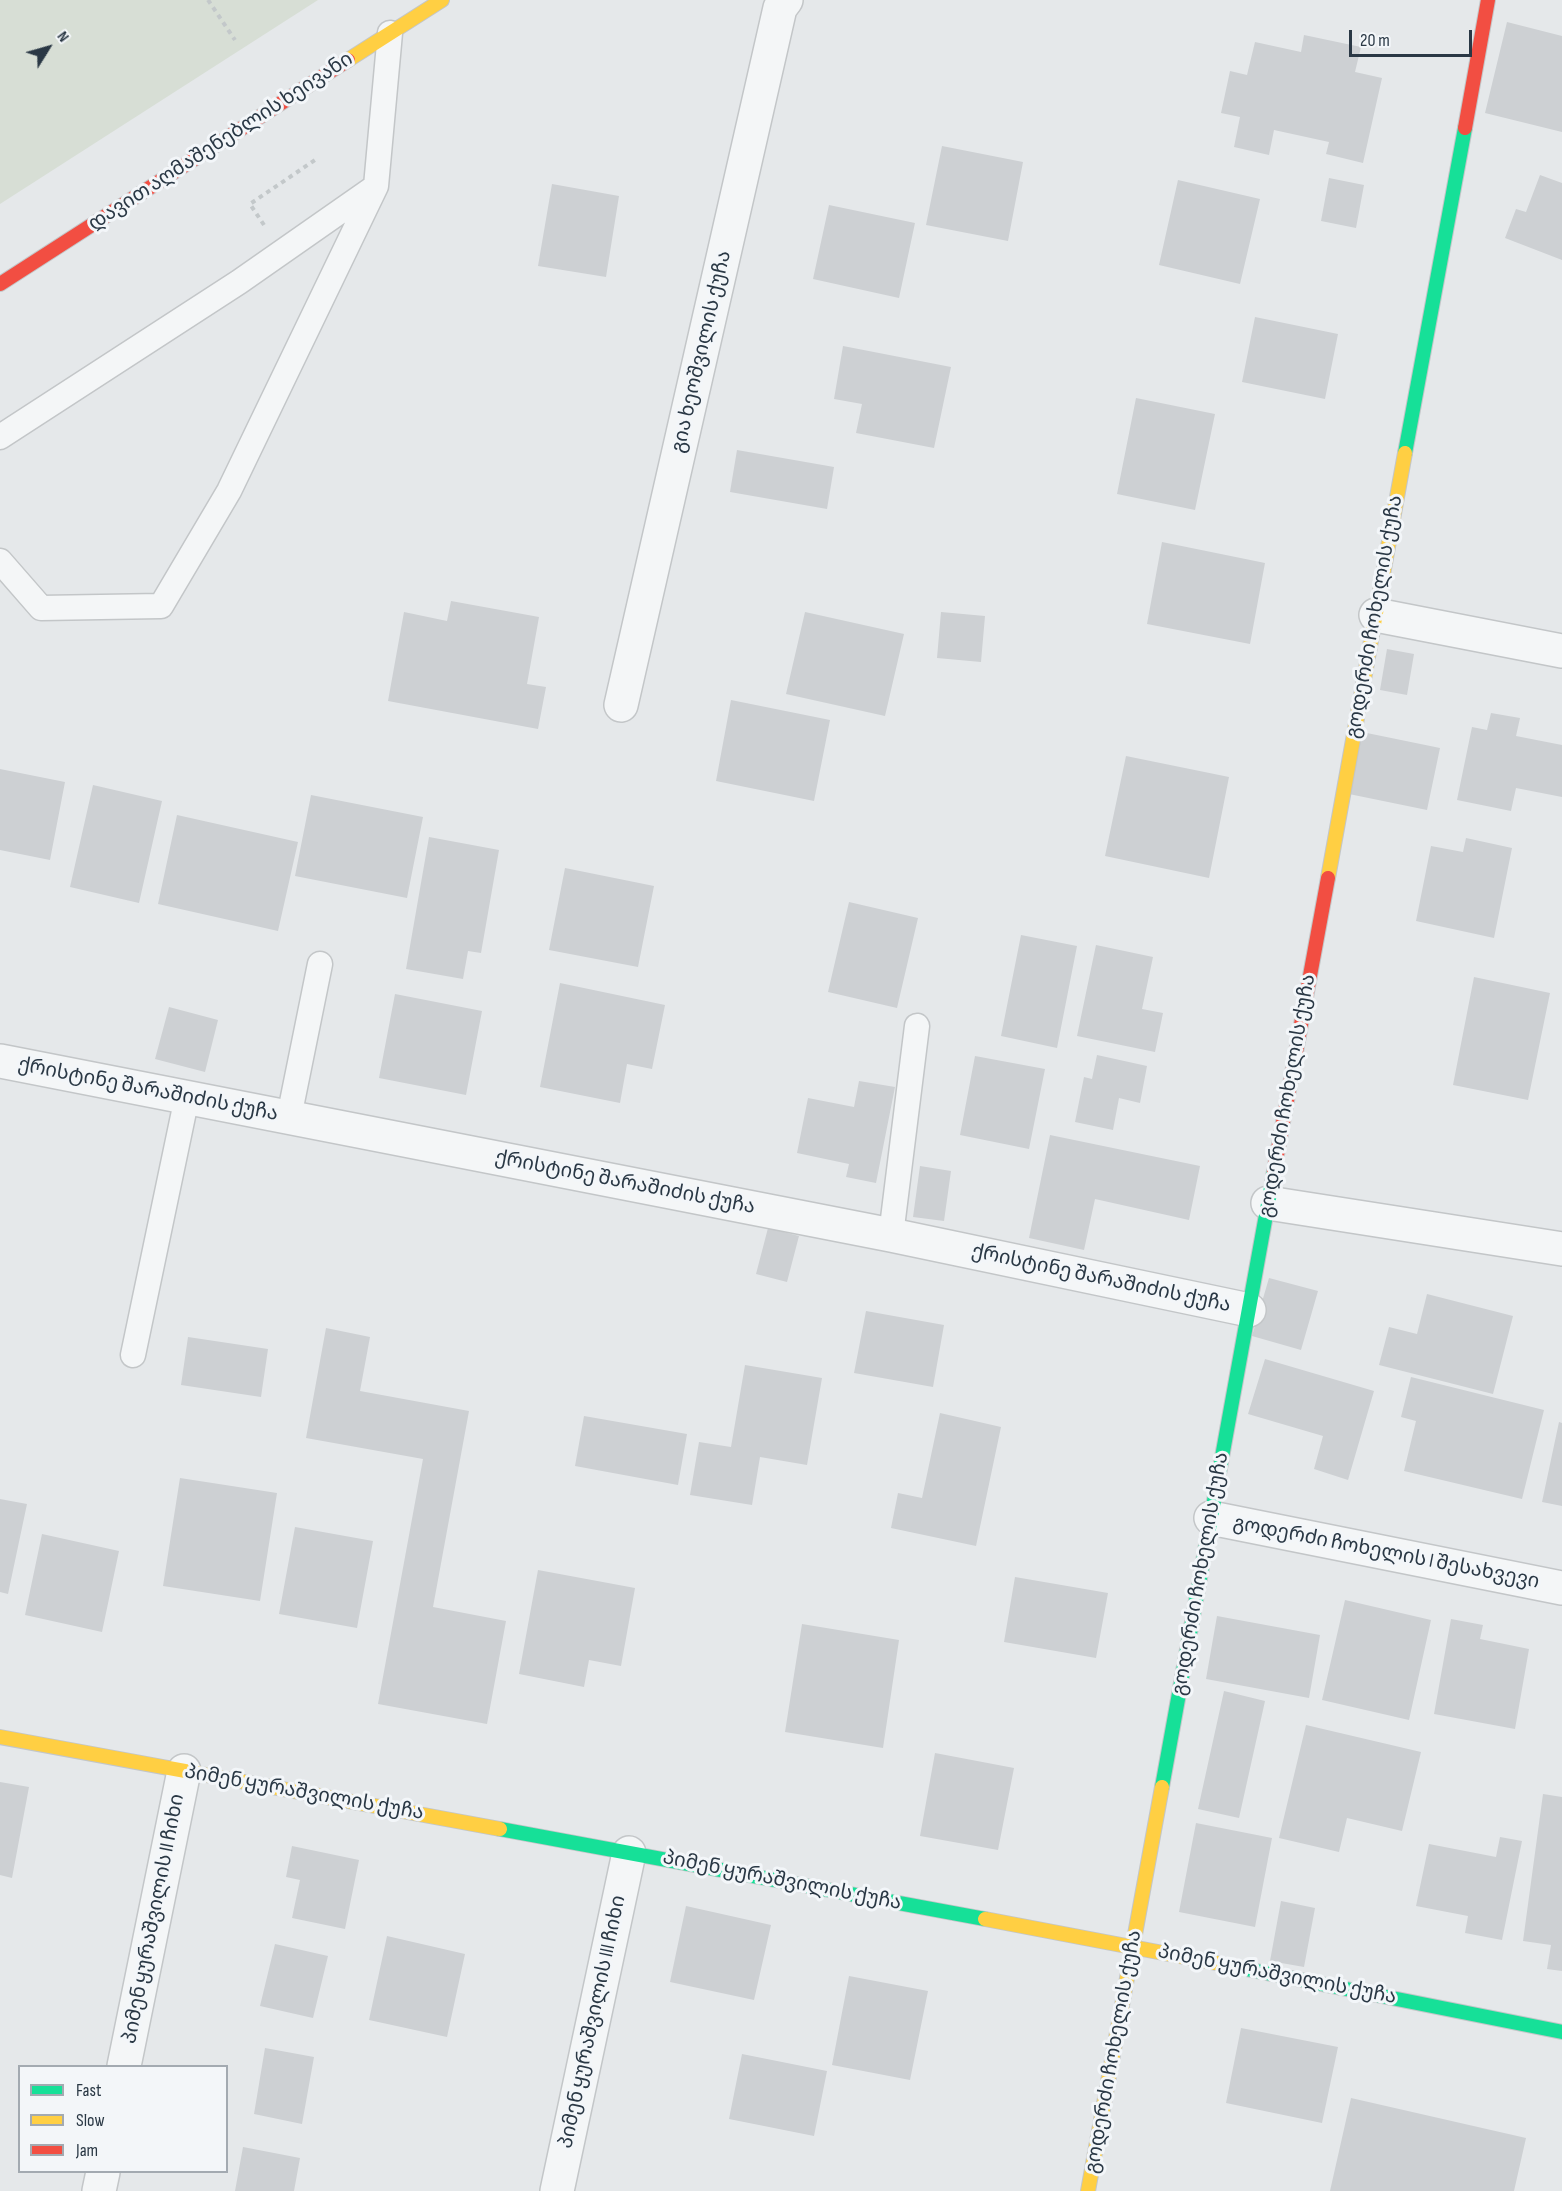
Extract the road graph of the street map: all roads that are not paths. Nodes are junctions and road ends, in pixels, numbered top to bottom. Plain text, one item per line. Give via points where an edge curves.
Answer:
1 (442, 0) edge
2 (786, 0) edge
3 (1488, 0) edge
4 (390, 33) junction
5 (376, 186) junction
6 (0, 284) edge
7 (0, 437) edge
8 (0, 561) edge
9 (1376, 615) junction
10 (1562, 651) edge
11 (621, 705) dead end
12 (320, 964) dead end
13 (917, 1026) dead end
14 (0, 1061) edge
15 (187, 1097) junction
16 (289, 1117) junction
17 (1269, 1203) junction
18 (891, 1235) junction
19 (1562, 1249) edge
20 (1249, 1310) junction
21 (133, 1355) dead end
22 (1211, 1518) junction
23 (1562, 1588) edge
24 (0, 1737) edge
25 (184, 1771) junction
26 (629, 1853) junction
27 (1133, 1946) junction
28 (1562, 2032) edge
29 (124, 2065) edge
30 (103, 2173) edge
31 (99, 2191) edge
32 (557, 2191) edge
33 (1088, 2191) edge

1 - 4 main road, დავით აღმაშენებლის ხეივანი
2 - 11 street, გია ხეოშვილის ქუჩა via 780,8
3 - 9 main road, გოდერძი ჩოხელის ქუჩა
4 - 5 lane
4 - 6 main road, დავით აღმაშენებლის ხეივანი
5 - 7 lane via 239,282
5 - 8 lane via 229,491 161,606 41,608
9 - 10 street
9 - 17 main road, გოდერძი ჩოხელის ქუჩა
12 - 16 lane
13 - 18 lane
14 - 15 street, ქრისტინე შარაშიძის ქუჩა
15 - 16 street, ქრისტინე შარაშიძის ქუჩა
15 - 21 lane
16 - 18 street, ქრისტინე შარაშიძის ქუჩა
17 - 19 street
17 - 20 main road, გოდერძი ჩოხელის ქუჩა
18 - 20 street, ქრისტინე შარაშიძის ქუჩა
20 - 22 main road, გოდერძი ჩოხელის ქუჩა
22 - 23 street, გოდერძი ჩოხელის I შესახვევი
22 - 27 main road, გოდერძი ჩოხელის ქუჩა
24 - 25 main road, პიმენ ყურაშვილის ქუჩა
25 - 26 main road, პიმენ ყურაშვილის ქუჩა
25 - 29 street, პიმენ ყურაშვილის II ჩიხი
26 - 27 main road, პიმენ ყურაშვილის ქუჩა
26 - 32 street, პიმენ ყურაშვილის III ჩიხი
27 - 28 main road, პიმენ ყურაშვილის ქუჩა
27 - 33 main road, გოდერძი ჩოხელის ქუჩა
30 - 31 street

